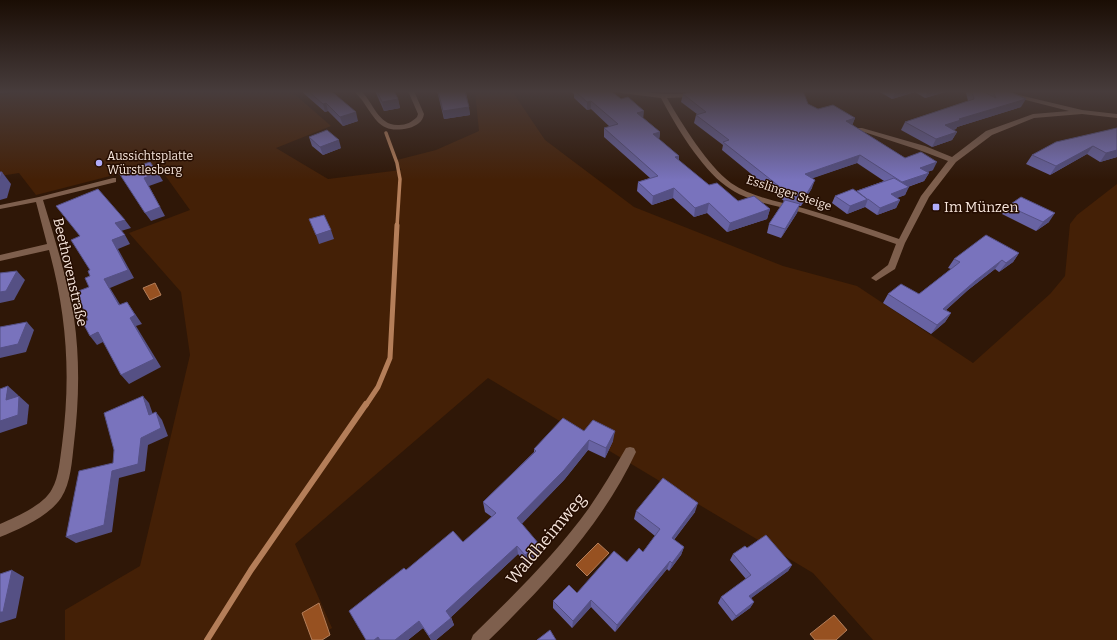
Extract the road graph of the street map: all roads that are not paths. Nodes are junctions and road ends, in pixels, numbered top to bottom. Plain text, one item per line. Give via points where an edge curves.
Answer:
1 (379, 121) edge
2 (417, 121) edge
3 (677, 121) edge
4 (1021, 121) edge
5 (860, 129) edge
6 (953, 160) junction
7 (113, 180) dead end
8 (39, 199) junction
9 (0, 207) edge
10 (901, 243) junction
11 (52, 246) junction
12 (0, 258) edge
13 (876, 278) dead end
14 (630, 452) dead end
15 (0, 531) edge
16 (478, 640) edge

1 - 2 street via 383,126 395,128 412,125
3 - 10 street, Esslinger Steige via 729,184 768,201 810,212
4 - 6 street via 989,133
5 - 6 street
6 - 10 street via 925,196
7 - 8 street
8 - 9 street
8 - 11 street, Beethovenstraße
10 - 13 street via 892,267
11 - 12 street
11 - 15 street, Beethovenstraße via 68,320 72,381 70,433 64,468 57,494 41,508
14 - 16 street, Waldheimweg via 606,494 572,540 513,606

